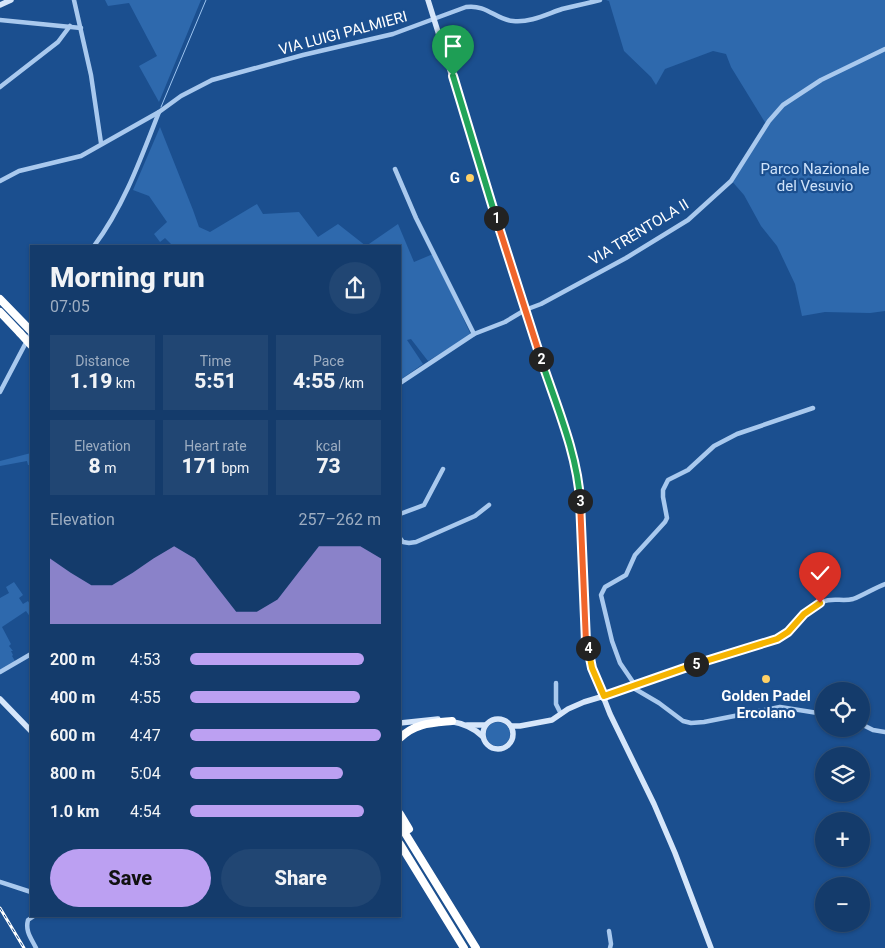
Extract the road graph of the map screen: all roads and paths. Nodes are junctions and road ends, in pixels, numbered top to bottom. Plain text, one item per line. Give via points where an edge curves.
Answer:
1 (10, 0) edge
2 (74, 0) edge
3 (428, 0) edge
4 (600, 0) edge
5 (0, 4) edge
6 (434, 18) junction
7 (0, 20) edge
8 (70, 26) junction
9 (81, 28) junction
10 (885, 49) edge
11 (0, 87) edge
12 (159, 112) junction
13 (101, 144) junction
14 (395, 169) dead end
15 (0, 181) edge
16 (95, 245) edge
17 (0, 299) edge
18 (525, 310) junction
19 (0, 312) edge
20 (30, 330) edge
21 (474, 334) junction
22 (30, 344) edge
23 (401, 382) edge
24 (0, 392) edge
25 (813, 408) dead end
26 (443, 469) dead end
27 (489, 505) dead end
28 (401, 514) edge
29 (401, 539) edge
30 (885, 584) edge
31 (30, 655) edge
32 (0, 672) edge
33 (556, 684) dead end
34 (632, 686) junction
35 (604, 696) junction
36 (0, 700) edge
37 (815, 713) edge
38 (561, 714) junction
39 (452, 721) junction
40 (401, 723) edge
41 (463, 724) junction
42 (486, 725) junction
43 (511, 726) junction
44 (520, 726) junction
45 (870, 728) edge
46 (30, 730) edge
47 (885, 732) edge
48 (513, 734) junction
49 (482, 736) junction
50 (401, 737) edge
51 (401, 816) edge
52 (401, 827) edge
53 (401, 846) edge
54 (0, 882) edge
55 (435, 882) junction
56 (30, 892) edge
57 (32, 917) edge
58 (609, 931) dead end
59 (36, 948) edge
60 (464, 948) edge
61 (476, 948) edge
62 (610, 948) edge
63 (711, 948) edge

1 - 5 main road
2 - 9 street
3 - 6 main road
4 - 6 street, VIA LUIGI PALMIERI via 519,21 508,20 476,6
6 - 12 street, VIA LUIGI PALMIERI via 393,34 212,80
6 - 18 main road
7 - 8 street
8 - 9 street
8 - 11 street via 58,42
9 - 13 street
10 - 18 street, VIA TRENTOLA II via 821,80 783,105 732,181 688,220 626,258
12 - 13 street, VIA LUIGI PALMIERI
12 - 16 street via 125,197
13 - 15 street, VIA LUIGI PALMIERI via 82,156 19,171
14 - 21 street
17 - 20 highway
18 - 21 street, VIA TRENTOLA II
18 - 35 main road via 567,439 579,488 586,642 592,668
19 - 22 highway, bridge
20 - 24 street
21 - 23 street, VIA TRENTOLA II
25 - 34 street via 737,434 714,446 688,470 668,480 663,490 665,522 635,555 626,576 605,587 601,595 612,641
26 - 28 street via 424,505
27 - 29 street via 475,516 416,542
30 - 34 street via 851,599 832,598 820,603 777,639
31 - 32 street
33 - 38 street via 556,704
34 - 35 street
34 - 37 street via 683,721 704,722 780,707
35 - 38 main road
35 - 63 main road via 661,820
36 - 46 main road
38 - 44 main road via 552,720
39 - 40 main road
39 - 41 main road
39 - 50 highway via 415,727
41 - 42 main road
41 - 49 main road
42 - 43 main road via 496,719
42 - 49 main road
43 - 44 main road
43 - 48 main road
44 - 48 main road
45 - 47 street
48 - 49 main road via 508,745 498,749 488,746
51 - 55 highway
52 - 55 highway
53 - 60 highway
54 - 56 street
55 - 61 highway
57 - 59 street via 27,926
58 - 62 street

